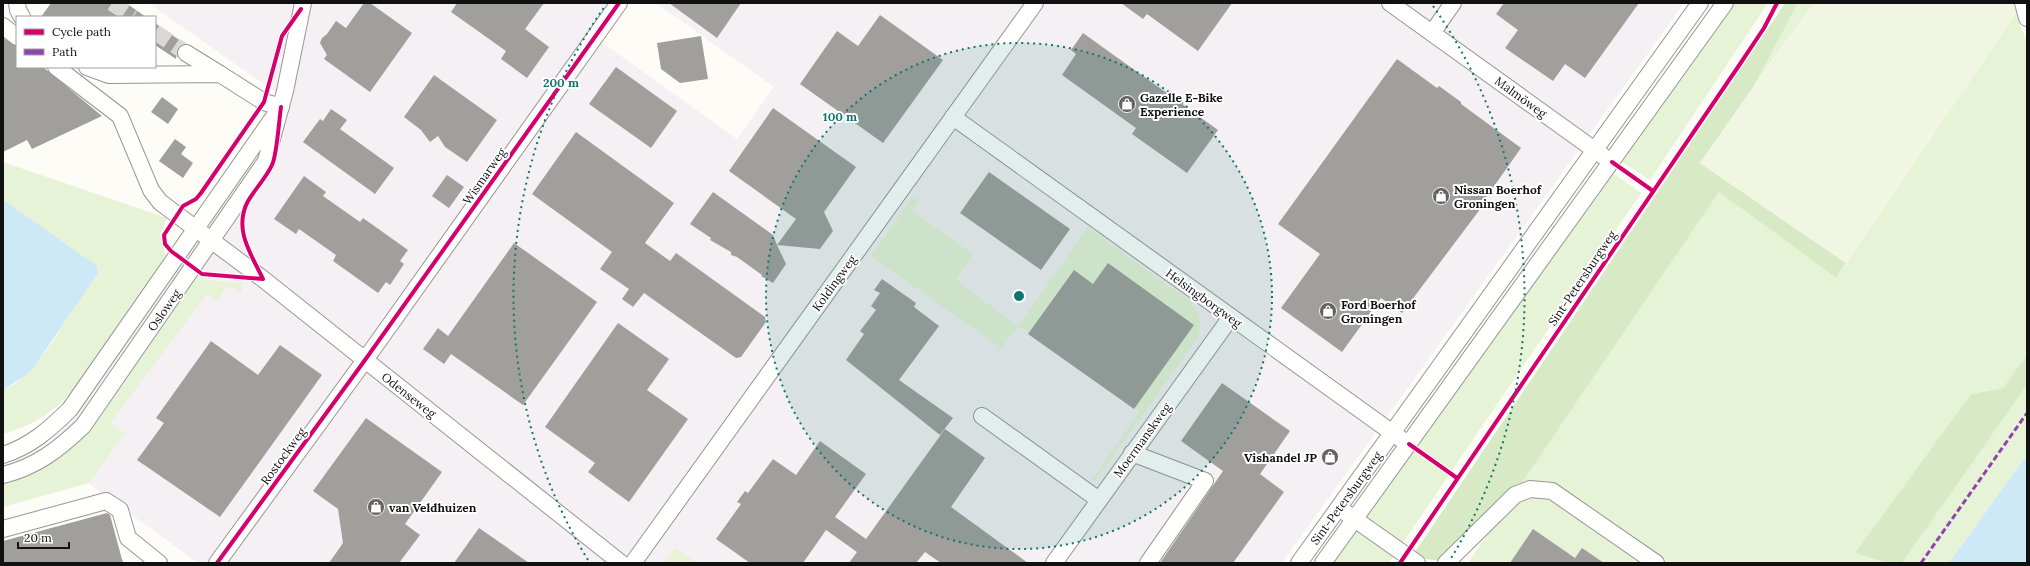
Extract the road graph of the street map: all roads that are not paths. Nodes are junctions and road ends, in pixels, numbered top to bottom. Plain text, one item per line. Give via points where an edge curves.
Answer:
1 (17, 3) edge
2 (302, 3) edge
3 (619, 3) edge
4 (1035, 3) edge
5 (1390, 3) edge
6 (1453, 3) edge
7 (1700, 3) edge
8 (1725, 3) edge
9 (2023, 3) edge
10 (21, 16) edge
11 (2027, 18) edge
12 (3, 26) edge
13 (1432, 33) junction
14 (16, 36) edge
15 (186, 53) tunnel mouth
16 (57, 68) edge
17 (90, 68) edge
18 (220, 74) junction
19 (281, 107) junction
20 (953, 117) junction
21 (1594, 150) junction
22 (1612, 162) junction
23 (196, 228) junction
24 (212, 240) junction
25 (1231, 317) junction
26 (365, 360) junction
27 (982, 416) dead end
28 (1393, 433) junction
29 (1409, 444) junction
30 (1132, 453) junction
31 (3, 455) edge
32 (3, 475) edge
33 (1099, 500) junction
34 (1339, 508) junction
35 (1355, 519) junction
36 (3, 529) edge
37 (158, 563) edge
38 (217, 563) edge
39 (621, 563) edge
40 (633, 563) edge
41 (1054, 563) edge
42 (1148, 563) edge
43 (1299, 563) edge
44 (1323, 563) edge
45 (1417, 563) edge
46 (1446, 563) edge
47 (1656, 563) edge

1 - 10 street
2 - 19 street, Osloweg
3 - 26 street, Wismarweg
4 - 20 street, Koldingweg
5 - 13 street, Malmöweg
6 - 13 street
7 - 21 street, Sint-Petersburgweg
8 - 22 street, Sint-Petersburgweg
9 - 11 street
12 - 14 street
13 - 21 street, Malmöweg
15 - 18 street
16 - 23 street, Odenseweg via 120,116 150,190 160,202
17 - 18 street via 109,75
18 - 19 street via 264,102
19 - 23 street, Osloweg
19 - 24 street, Osloweg via 266,161
20 - 25 street, Helsingborgweg
20 - 40 street, Koldingweg
21 - 22 street, Malmöweg
21 - 28 street, Sint-Petersburgweg
22 - 29 street, Sint-Petersburgweg
23 - 24 street, Odenseweg
23 - 31 street, Osloweg via 70,409 31,442
24 - 26 street, Odenseweg
24 - 32 street, Osloweg via 83,426 55,452 16,472
25 - 28 street, Helsingborgweg
25 - 30 street, Moermanskweg
26 - 38 street, Rostockweg
26 - 39 street, Odenseweg
27 - 33 street
28 - 29 street, Helsingborgweg
28 - 34 street, Sint-Petersburgweg
29 - 35 street, Sint-Petersburgweg
30 - 33 street, Moermanskweg
30 - 42 street via 1205,481
33 - 41 street, Moermanskweg
34 - 35 street
34 - 43 street, Sint-Petersburgweg
35 - 44 street, Sint-Petersburgweg
35 - 45 street
36 - 37 street via 106,501 120,510 128,538
46 - 47 street via 1509,500 1523,492 1538,489 1552,491

